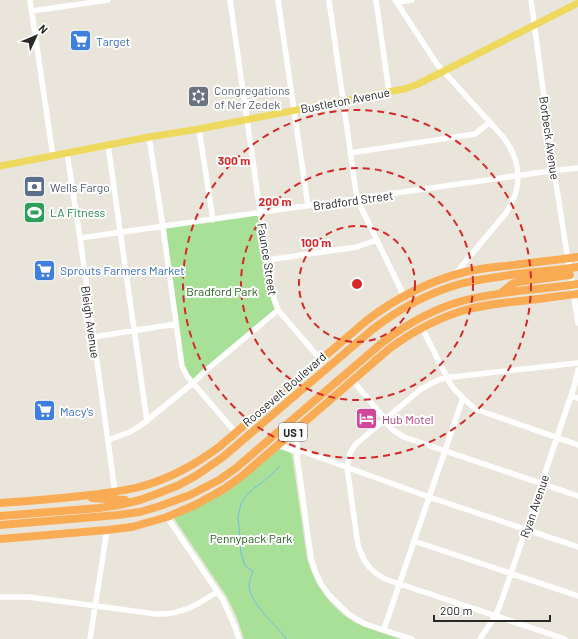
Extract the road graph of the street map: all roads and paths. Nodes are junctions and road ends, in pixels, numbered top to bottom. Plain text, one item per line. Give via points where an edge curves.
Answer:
1 (30, 0) edge
2 (108, 0) edge
3 (230, 0) edge
4 (278, 0) edge
5 (329, 0) edge
6 (376, 0) edge
7 (412, 0) edge
8 (531, 0) edge
9 (395, 1) edge
10 (80, 2) edge
11 (578, 3) edge
12 (32, 11) junction
13 (534, 25) junction
14 (444, 71) junction
15 (389, 92) junction
16 (343, 101) junction
17 (294, 110) junction
18 (247, 120) junction
19 (490, 122) junction
20 (199, 129) junction
21 (149, 137) junction
22 (108, 145) junction
23 (66, 153) junction
24 (350, 153) junction
25 (53, 156) junction
26 (0, 166) edge
27 (578, 168) edge
28 (554, 171) junction
29 (519, 176) junction
30 (357, 199) junction
31 (308, 206) junction
32 (260, 213) junction
33 (213, 220) junction
34 (163, 227) junction
35 (120, 233) junction
36 (80, 238) junction
37 (376, 240) junction
38 (578, 257) edge
39 (567, 258) junction
40 (267, 260) junction
41 (578, 267) edge
42 (454, 275) junction
43 (573, 278) edge
44 (576, 294) edge
45 (404, 296) junction
46 (278, 310) junction
47 (578, 323) edge
48 (176, 324) junction
49 (422, 328) junction
50 (135, 331) junction
51 (93, 337) junction
52 (320, 360) junction
53 (359, 363) junction
54 (578, 363) edge
55 (578, 370) edge
56 (447, 378) junction
57 (353, 381) junction
58 (193, 383) junction
59 (293, 384) junction
60 (338, 393) junction
61 (571, 396) junction
62 (463, 398) junction
63 (578, 398) edge
64 (385, 419) junction
65 (147, 421) junction
66 (264, 422) junction
67 (295, 430) junction
68 (236, 433) junction
69 (557, 438) junction
70 (108, 440) junction
71 (278, 445) junction
72 (578, 445) edge
73 (445, 451) junction
74 (298, 452) junction
75 (347, 468) junction
76 (541, 484) junction
77 (115, 492) junction
78 (578, 496) edge
79 (75, 497) junction
80 (429, 497) junction
81 (140, 500) junction
82 (0, 503) edge
83 (0, 516) edge
84 (167, 517) junction
85 (0, 524) edge
86 (107, 530) junction
87 (526, 530) junction
88 (0, 538) edge
89 (414, 541) junction
90 (578, 547) edge
91 (511, 573) junction
92 (399, 584) junction
93 (217, 592) junction
94 (578, 596) edge
95 (0, 597) edge
96 (96, 606) junction
97 (496, 615) junction
98 (384, 630) junction
99 (90, 639) edge
100 (239, 639) edge
101 (412, 639) edge
102 (480, 639) edge
103 (565, 639) edge

1 - 12 street
2 - 10 street
3 - 18 street, Faunce Street
4 - 17 street
5 - 16 street
6 - 15 street
7 - 9 street
8 - 13 street, Borbeck Avenue
9 - 14 street
10 - 12 street
11 - 13 main road, Bustleton Avenue
12 - 25 street
13 - 14 main road, Bustleton Avenue
13 - 28 street, Borbeck Avenue
14 - 15 main road, Bustleton Avenue via 411,87
14 - 19 street
15 - 16 main road, Bustleton Avenue
16 - 17 main road, Bustleton Avenue
16 - 24 street
17 - 18 main road, Bustleton Avenue
17 - 31 street
18 - 20 main road, Bustleton Avenue
18 - 32 street, Faunce Street
19 - 24 street via 475,134
19 - 29 street via 510,147
20 - 21 main road, Bustleton Avenue
20 - 33 street
21 - 22 main road, Bustleton Avenue
21 - 34 street
22 - 23 main road, Bustleton Avenue
22 - 35 street
23 - 25 main road, Bustleton Avenue
23 - 36 street, Bleigh Avenue
24 - 30 street
25 - 26 main road, Bustleton Avenue
27 - 28 street, Bradford Street
28 - 29 street, Bradford Street
28 - 39 street, Borbeck Avenue
29 - 30 street, Bradford Street
29 - 42 street via 516,192 506,213
30 - 31 street, Bradford Street
30 - 37 street
31 - 32 street, Bradford Street
32 - 33 street, Bradford Street
32 - 40 street, Faunce Street
33 - 34 street, Bradford Street
34 - 35 street, Bradford Street
34 - 48 street
35 - 36 street, Bradford Street
35 - 50 street
36 - 51 street, Bleigh Avenue
37 - 40 street via 357,247
37 - 45 street
38 - 39 highway, Roosevelt Boulevard
39 - 42 highway, Roosevelt Boulevard
39 - 43 street, Borbeck Avenue
40 - 46 street, Faunce Street
41 - 43 highway, Roosevelt Boulevard / US 1
42 - 45 highway, Roosevelt Boulevard
43 - 44 street
43 - 53 highway, US 1 via 518,282 500,293 443,307 421,317 392,336
43 - 66 highway, Roosevelt Boulevard / US 1 via 491,277 437,292 409,305 373,329
44 - 47 street
44 - 49 highway, US 1 via 480,306
45 - 52 highway, Roosevelt Boulevard via 366,321
46 - 52 street, Faunce Street
46 - 58 street
48 - 50 street
48 - 58 street via 182,366
49 - 56 street
49 - 57 highway, US 1 via 397,343
50 - 51 street
50 - 65 street
51 - 70 street, Bleigh Avenue
52 - 59 highway, Roosevelt Boulevard
53 - 60 highway
53 - 85 highway, US 1 via 236,468 190,495 129,514
54 - 56 street
55 - 61 street, Ryan Avenue
56 - 62 street via 454,390
56 - 64 street via 432,382 421,389
57 - 60 highway, US 1
57 - 64 street
58 - 65 street
58 - 68 street
59 - 66 highway
59 - 68 highway, Roosevelt Boulevard
60 - 67 highway, US 1
61 - 63 street
61 - 69 street, Ryan Avenue
62 - 69 street via 474,408 485,413
62 - 73 street
64 - 73 street via 404,437
64 - 75 street via 356,444 350,453
65 - 70 street via 130,432
66 - 81 highway, Roosevelt Boulevard / US 1 via 223,457 197,475
67 - 71 highway, US 1
67 - 74 street
68 - 77 highway, Roosevelt Boulevard via 204,458 179,472 143,486
69 - 72 street
69 - 76 street, Ryan Avenue
70 - 77 street, Bleigh Avenue
71 - 74 street
71 - 84 highway, US 1 via 224,489
73 - 76 street
73 - 80 street
74 - 75 street via 302,451
74 - 98 street via 311,558 321,584 350,615 365,624
75 - 80 street
75 - 92 street via 358,545 364,560 377,574
76 - 78 street
76 - 87 street, Ryan Avenue
77 - 79 highway, Roosevelt Boulevard
79 - 81 highway
79 - 82 highway, Roosevelt Boulevard
80 - 87 street
80 - 89 street
81 - 83 highway, Roosevelt Boulevard / US 1 via 99,508
84 - 86 highway, US 1 via 132,527
84 - 93 street
86 - 88 highway, US 1
86 - 96 street
87 - 90 street
87 - 91 street, Ryan Avenue
89 - 91 street
89 - 92 street
91 - 94 street
91 - 97 street, Ryan Avenue
92 - 97 street
92 - 98 street
93 - 96 street via 186,610 165,614
93 - 100 street via 228,610
95 - 96 street via 30,597
96 - 99 street
97 - 102 street, Ryan Avenue
97 - 103 street
98 - 101 street

